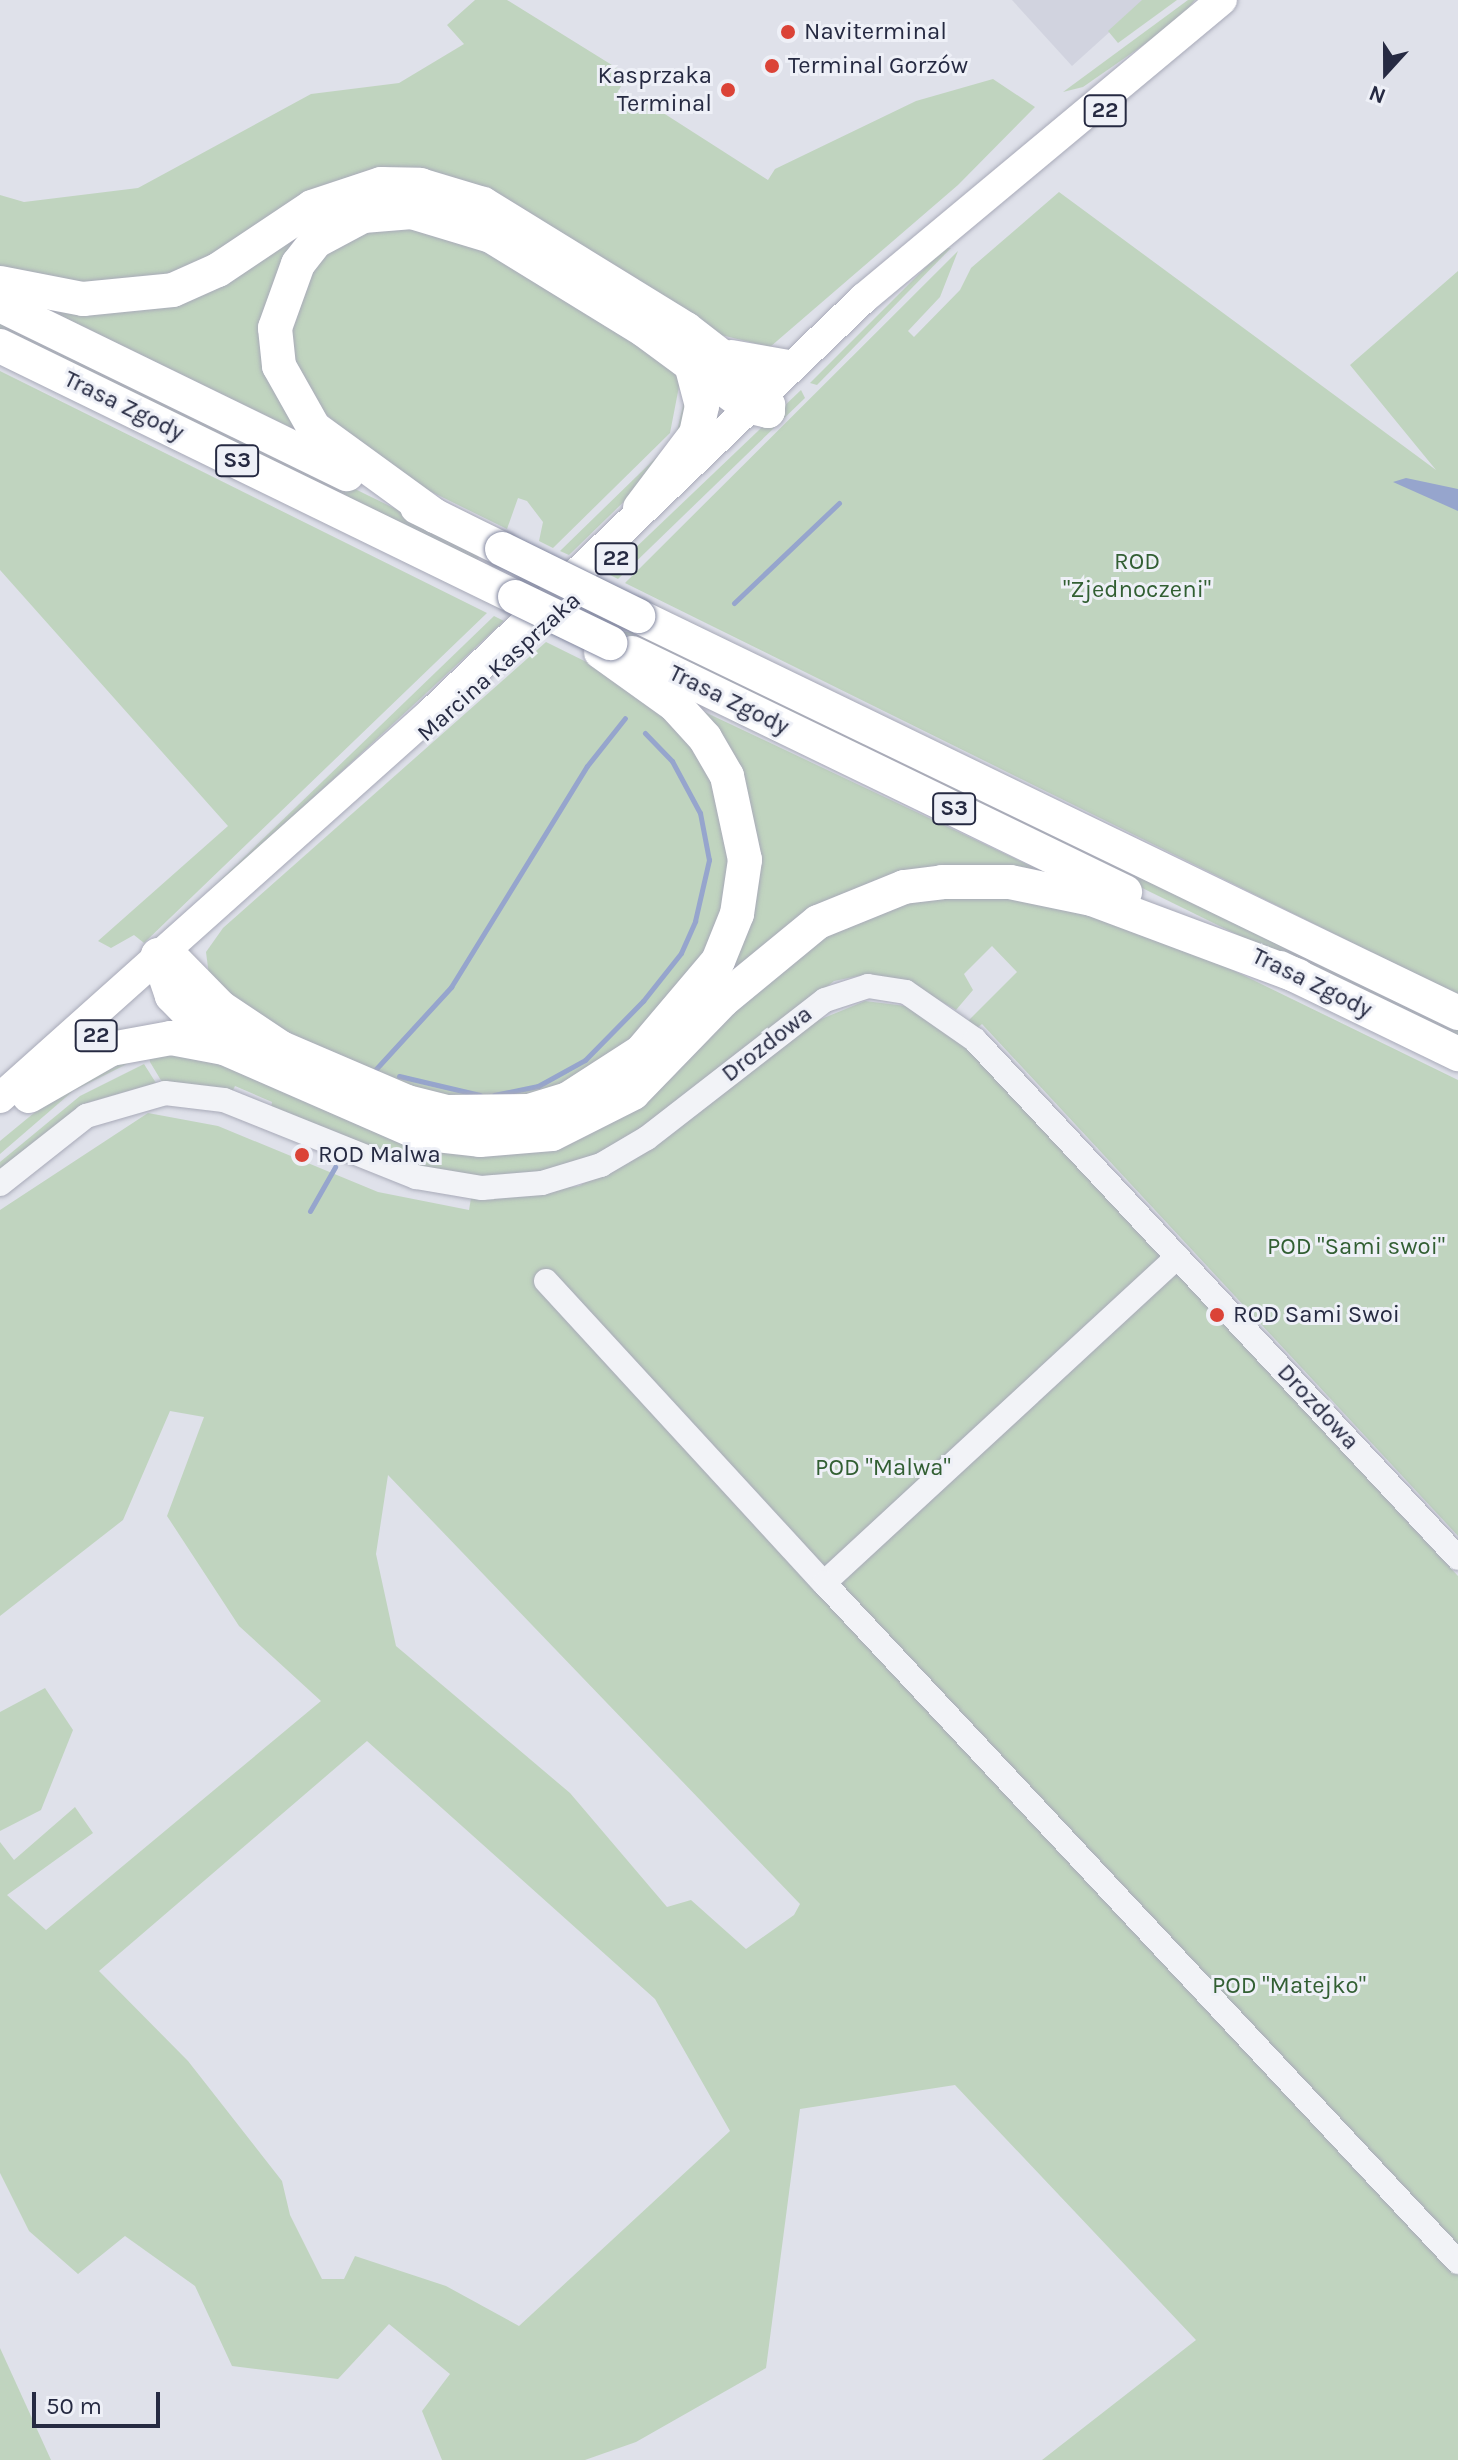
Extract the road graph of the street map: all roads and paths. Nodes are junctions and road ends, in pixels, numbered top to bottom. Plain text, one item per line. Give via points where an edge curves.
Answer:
1 (1222, 0) edge
2 (1174, 38) junction
3 (0, 283) edge
4 (0, 305) edge
5 (0, 346) edge
6 (701, 356) junction
7 (788, 367) junction
8 (759, 403) junction
9 (640, 508) junction
10 (435, 516) junction
11 (605, 648) junction
12 (166, 964) junction
13 (1298, 976) junction
14 (1458, 1013) edge
15 (224, 1048) junction
16 (1458, 1054) edge
17 (15, 1097) edge
18 (0, 1122) edge
19 (0, 1184) edge
20 (1177, 1257) junction
21 (546, 1281) dead end
22 (1458, 1558) edge
23 (824, 1583) junction
24 (1458, 2262) edge

1 - 2 main road, 22
2 - 7 main road, Marcina Kasprzaka / 22
2 - 8 main road, Marcina Kasprzaka / 22 via 1118,99
3 - 6 highway via 83,299 173,290 218,270 312,207 381,184 420,185 483,204
4 - 10 highway, Trasa Zgody / S3
5 - 11 highway, Trasa Zgody / S3, bridge via 475,577
6 - 7 highway
6 - 8 highway
6 - 9 highway via 702,406 696,434
6 - 10 highway via 456,221 412,212 340,226 316,241 285,288 275,328 284,383 335,447
7 - 8 main road, Marcina Kasprzaka / 22
8 - 9 main road, Marcina Kasprzaka / 22
8 - 12 main road, Marcina Kasprzaka / 22 via 509,663
9 - 12 main road, Marcina Kasprzaka / 22
10 - 14 highway, Trasa Zgody / S3, bridge
11 - 12 highway via 675,705 705,738 727,776 745,860 737,914 718,961 675,1017 622,1067 568,1099 529,1111 476,1114 407,1102 245,1027
11 - 13 highway, Trasa Zgody / S3
12 - 15 highway via 185,1013
12 - 17 main road, Marcina Kasprzaka / 22
13 - 15 highway via 1092,899 1010,882 954,881 904,887 818,922 723,1000 633,1093 552,1134 480,1140 419,1133
13 - 16 highway, Trasa Zgody / S3
15 - 17 highway via 171,1038 125,1044
17 - 18 main road, Marcina Kasprzaka / 22
19 - 20 street, Drozdowa via 86,1116 165,1093 224,1100 416,1177 482,1188 542,1183 625,1153 813,1006 868,986 906,992 956,1023
20 - 22 street, Drozdowa
20 - 23 street
21 - 23 street
23 - 24 street

